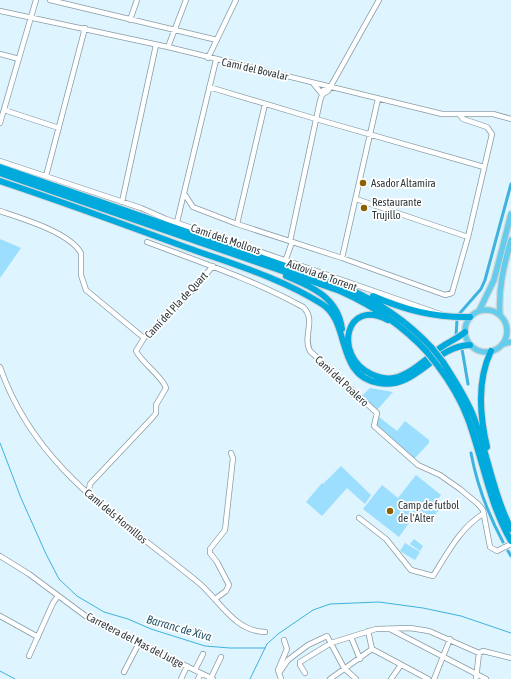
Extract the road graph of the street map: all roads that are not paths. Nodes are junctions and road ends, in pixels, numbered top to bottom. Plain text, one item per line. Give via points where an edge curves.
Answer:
1 (36, 0) edge
2 (50, 0) edge
3 (137, 0) edge
4 (186, 0) edge
5 (236, 0) edge
6 (379, 0) edge
7 (0, 11) edge
8 (31, 18) junction
9 (130, 20) junction
10 (85, 28) junction
11 (174, 30) junction
12 (217, 40) junction
13 (156, 45) junction
14 (168, 47) junction
15 (0, 54) edge
16 (208, 58) junction
17 (20, 59) junction
18 (216, 60) junction
19 (313, 83) junction
20 (328, 86) junction
21 (209, 87) junction
22 (322, 94) junction
23 (378, 99) junction
24 (265, 104) junction
25 (4, 110) junction
26 (459, 114) junction
27 (316, 119) junction
28 (511, 119) edge
29 (0, 123) edge
30 (59, 128) junction
31 (370, 135) junction
32 (0, 161) edge
33 (0, 167) edge
34 (484, 167) junction
35 (0, 173) edge
36 (46, 176) junction
37 (0, 181) edge
38 (185, 195) junction
39 (356, 199) junction
40 (122, 202) junction
41 (0, 211) edge
42 (511, 214) edge
43 (177, 222) junction
44 (237, 224) junction
45 (468, 237) junction
46 (511, 240) edge
47 (147, 242) dead end
48 (291, 242) junction
49 (220, 249) junction
50 (342, 258) junction
51 (286, 260) junction
52 (213, 266) junction
53 (307, 272) junction
54 (479, 311) junction
55 (500, 315) junction
56 (452, 317) junction
57 (470, 317) junction
58 (509, 330) edge
59 (465, 332) junction
60 (144, 338) junction
61 (511, 342) edge
62 (502, 344) junction
63 (470, 345) junction
64 (428, 351) junction
65 (491, 351) junction
66 (347, 356) junction
67 (0, 367) edge
68 (231, 453) dead end
69 (88, 495) junction
70 (499, 508) junction
71 (483, 514) junction
72 (359, 518) dead end
73 (511, 529) edge
74 (511, 542) edge
75 (0, 556) edge
76 (58, 596) junction
77 (215, 599) junction
78 (0, 616) edge
79 (389, 629) junction
80 (368, 631) junction
81 (264, 632) dead end
82 (38, 636) junction
83 (351, 637) junction
84 (450, 639) junction
85 (284, 640) dead end
86 (139, 643) junction
87 (331, 643) junction
88 (372, 649) junction
89 (479, 653) junction
90 (203, 654) dead end
91 (29, 656) dead end
92 (221, 657) dead end
93 (442, 657) junction
94 (360, 658) junction
95 (511, 658) edge
96 (400, 665) junction
97 (187, 666) junction
98 (344, 668) junction
99 (195, 670) junction
100 (124, 672) dead end
101 (201, 673) junction
102 (279, 673) junction
103 (305, 673) dead end
104 (476, 677) edge
105 (212, 678) edge
106 (181, 679) edge
107 (198, 679) edge
108 (281, 679) edge
109 (330, 679) edge
110 (356, 679) edge
111 (392, 679) edge
112 (428, 679) edge
113 (434, 679) edge
114 (486, 679) edge

1 - 8 street
2 - 9 street
3 - 9 street
4 - 11 street
5 - 12 street
6 - 20 street
7 - 8 street, Camí del Bovalar
8 - 10 street, Camí del Bovalar
8 - 17 street
9 - 11 street
10 - 13 street, Camí del Bovalar
10 - 30 street
11 - 12 street
11 - 14 street
12 - 16 street
13 - 14 street, Camí del Bovalar
13 - 40 street
14 - 16 street, Camí del Bovalar
15 - 17 street
16 - 18 street, Camí del Bovalar
17 - 25 street
18 - 19 street, Camí del Bovalar
18 - 21 street
19 - 20 street, Camí del Bovalar
19 - 22 street
20 - 22 street via 328,91
20 - 23 street, Camí del Bovalar
21 - 24 street
21 - 38 street
22 - 27 street
23 - 26 street, Camí del Bovalar via 442,114
23 - 31 street
24 - 27 street
24 - 44 street
25 - 29 street
25 - 30 street
26 - 28 street, Camí del Bovalar via 493,114
26 - 34 street via 463,119 488,127 492,134
27 - 31 street
27 - 48 street
30 - 36 street
31 - 34 street
31 - 39 street
32 - 36 street, Camí dels Mollons
33 - 53 highway, Autovia de Torrent
34 - 45 street
35 - 49 highway, Autovia de Torrent
36 - 40 street, Camí dels Mollons
37 - 66 highway via 217,258 301,292 324,305 332,314 339,327
38 - 43 street
38 - 44 street via 192,208
39 - 45 street
39 - 50 street
40 - 43 street, Camí dels Mollons
41 - 60 street via 41,226 71,242 81,254 81,275 90,296
42 - 54 main road via 494,280
43 - 51 street, Camí dels Mollons
44 - 48 street
45 - 50 street via 452,294 445,295
46 - 55 main road via 502,276
47 - 52 street
48 - 50 street
48 - 51 street
49 - 64 highway, Autovia de Torrent via 364,301 397,323
49 - 66 highway via 291,278 320,293 331,302 338,312
51 - 56 street, Camí dels Mollons
52 - 60 street, Camí del Pla de Quart via 191,292
52 - 71 street, Camí del Poalero via 270,290 305,309 310,320 307,340 310,351 377,413 374,426 418,465 440,475 460,489 483,510
53 - 56 highway via 344,283 388,303 424,313
53 - 64 highway, Autovia de Torrent via 343,286 387,308 418,334
54 - 55 main road via 490,310
54 - 57 main road
55 - 58 main road
56 - 57 highway
57 - 59 main road
58 - 62 main road
59 - 63 main road
59 - 64 highway via 409,372 385,379 359,366 350,353 348,333 351,324 358,318 376,315 387,319
60 - 69 street, Camí del Pla de Quart via 136,351 166,388 156,405 154,417 90,484
61 - 62 main road
62 - 65 main road
63 - 65 main road via 476,350
63 - 66 highway via 459,345 448,350 413,376 396,384 371,381 356,370
64 - 70 highway, Autovia de Torrent, bridge via 454,390 468,418
65 - 70 highway via 483,380 481,405 483,430
67 - 69 street, Camí dels Hornillos via 23,419
68 - 77 street via 232,466 225,530 210,549 229,585 226,591
69 - 77 street, Camí dels Hornillos via 169,558
70 - 73 highway, Autovia de Torrent
70 - 74 highway, Autovia de Torrent
71 - 72 street via 476,518 452,545 433,576 411,570 386,539
71 - 74 street, Camí del Poalero via 490,547 495,550 502,549
75 - 76 street, Carretera del Mas del Jutge
76 - 82 street
76 - 86 street, Carretera del Mas del Jutge via 91,620
77 - 81 street, Camí dels Hornillos via 240,626 255,632
78 - 82 street
79 - 80 street
79 - 84 street via 416,629
79 - 93 street
80 - 83 street
80 - 88 street
82 - 91 street
83 - 87 street
83 - 94 street
84 - 89 street
84 - 93 street
85 - 102 street via 287,649 280,663
86 - 97 street, Carretera del Mas del Jutge
86 - 100 street
87 - 98 street
87 - 102 street via 327,636 308,645 288,660
87 - 103 street via 300,662
88 - 94 street
88 - 96 street
89 - 95 street via 483,651
89 - 104 street
90 - 99 street
92 - 105 street
93 - 104 street
93 - 113 street
94 - 98 street
96 - 111 street
96 - 112 street
97 - 99 street, Carretera del Mas del Jutge
97 - 106 street
98 - 109 street
98 - 110 street
99 - 101 street, Carretera del Mas del Jutge
101 - 105 street, Carretera del Mas del Jutge
101 - 107 street
102 - 108 street
104 - 114 street

